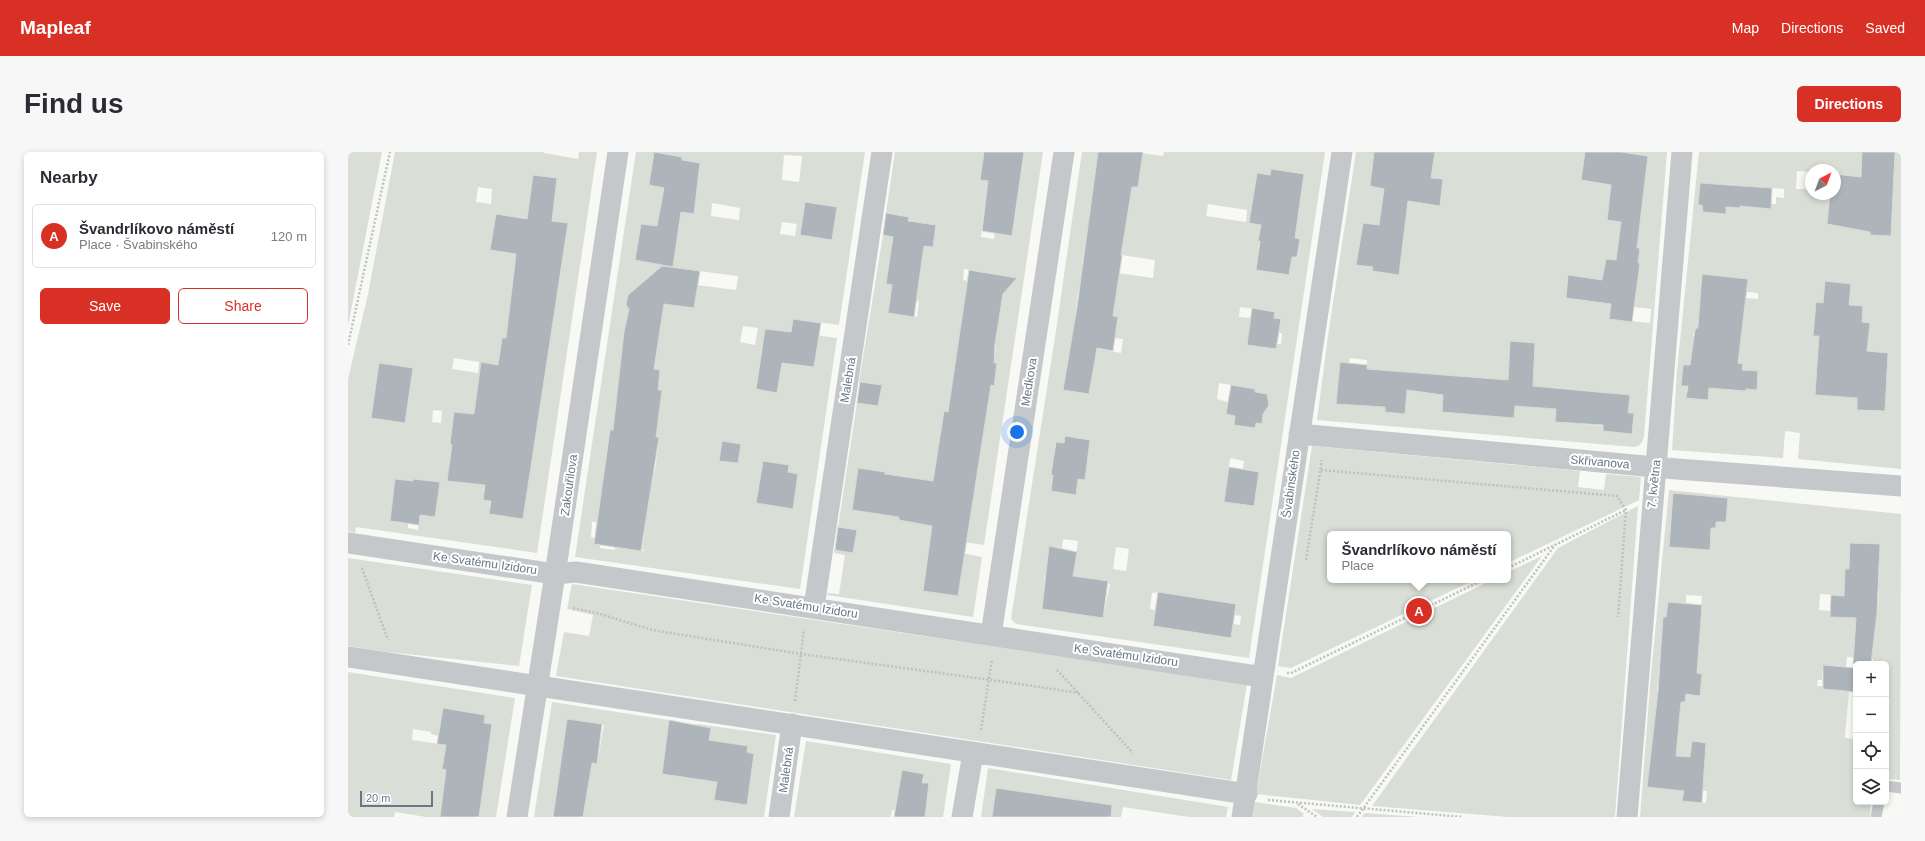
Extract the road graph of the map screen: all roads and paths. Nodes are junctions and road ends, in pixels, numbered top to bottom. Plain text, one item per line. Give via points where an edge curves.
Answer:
1 (390, 152) edge
2 (618, 152) edge
3 (882, 152) edge
4 (1064, 152) edge
5 (1342, 152) edge
6 (1682, 152) edge
7 (348, 345) edge
8 (1299, 434) junction
9 (1656, 467) junction
10 (1320, 470) dead end
11 (1901, 486) edge
12 (1652, 505) junction
13 (1626, 510) junction
14 (352, 544) edge
15 (1555, 545) junction
16 (1511, 567) edge
17 (555, 574) junction
18 (1477, 583) edge
19 (571, 607) dead end
20 (814, 607) junction
21 (991, 635) junction
22 (1031, 641) junction
23 (801, 654) junction
24 (348, 657) edge
25 (413, 666) junction
26 (1263, 672) junction
27 (989, 680) junction
28 (537, 685) junction
29 (1079, 694) junction
30 (792, 724) junction
31 (972, 753) junction
32 (1159, 781) junction
33 (1889, 786) edge
34 (1901, 788) edge
35 (1247, 794) junction
36 (1298, 804) junction
37 (1878, 805) edge
38 (1363, 809) junction
39 (517, 817) edge
40 (779, 817) edge
41 (962, 817) edge
42 (1242, 817) edge
43 (1316, 817) edge
44 (1357, 817) edge
45 (1463, 817) edge
46 (1627, 817) edge
47 (1876, 817) edge

1 - 7 path
2 - 17 street, Zakouřilova
3 - 20 street, Malebná
4 - 21 street, Medkova
5 - 8 street, Švabinského
6 - 9 street, 7. května
8 - 9 street, Skřivanova
8 - 26 street, Švabinského
9 - 11 street, Skřivanova
9 - 12 street, 7. května
10 - 13 path via 1617,496
12 - 13 path via 1639,503
12 - 46 street, 7. května
13 - 15 path
14 - 17 street, Ke Svatému Izidoru
14 - 25 path via 392,651
15 - 16 path
15 - 38 path
17 - 20 street, Ke Svatému Izidoru via 576,572
17 - 28 street, Zakouřilova
18 - 26 path via 1291,673
19 - 23 path via 652,630
20 - 21 street, Ke Svatému Izidoru
20 - 23 path via 804,624
21 - 22 street, Ke Svatému Izidoru
21 - 27 path via 993,652
22 - 26 street, Ke Svatému Izidoru
22 - 29 path
23 - 27 path
23 - 30 path
24 - 25 street
25 - 28 street
26 - 35 street, Švabinského
27 - 29 path
27 - 31 path via 980,738
28 - 30 street
28 - 39 street, Zakouřilova
29 - 32 path
30 - 31 street
30 - 40 street, Malebná
31 - 32 street
31 - 41 street
32 - 35 street
33 - 34 lane
35 - 36 path via 1256,798
35 - 42 street, Švabinského
36 - 38 path
36 - 43 path
37 - 47 lane
38 - 44 path
38 - 45 path

